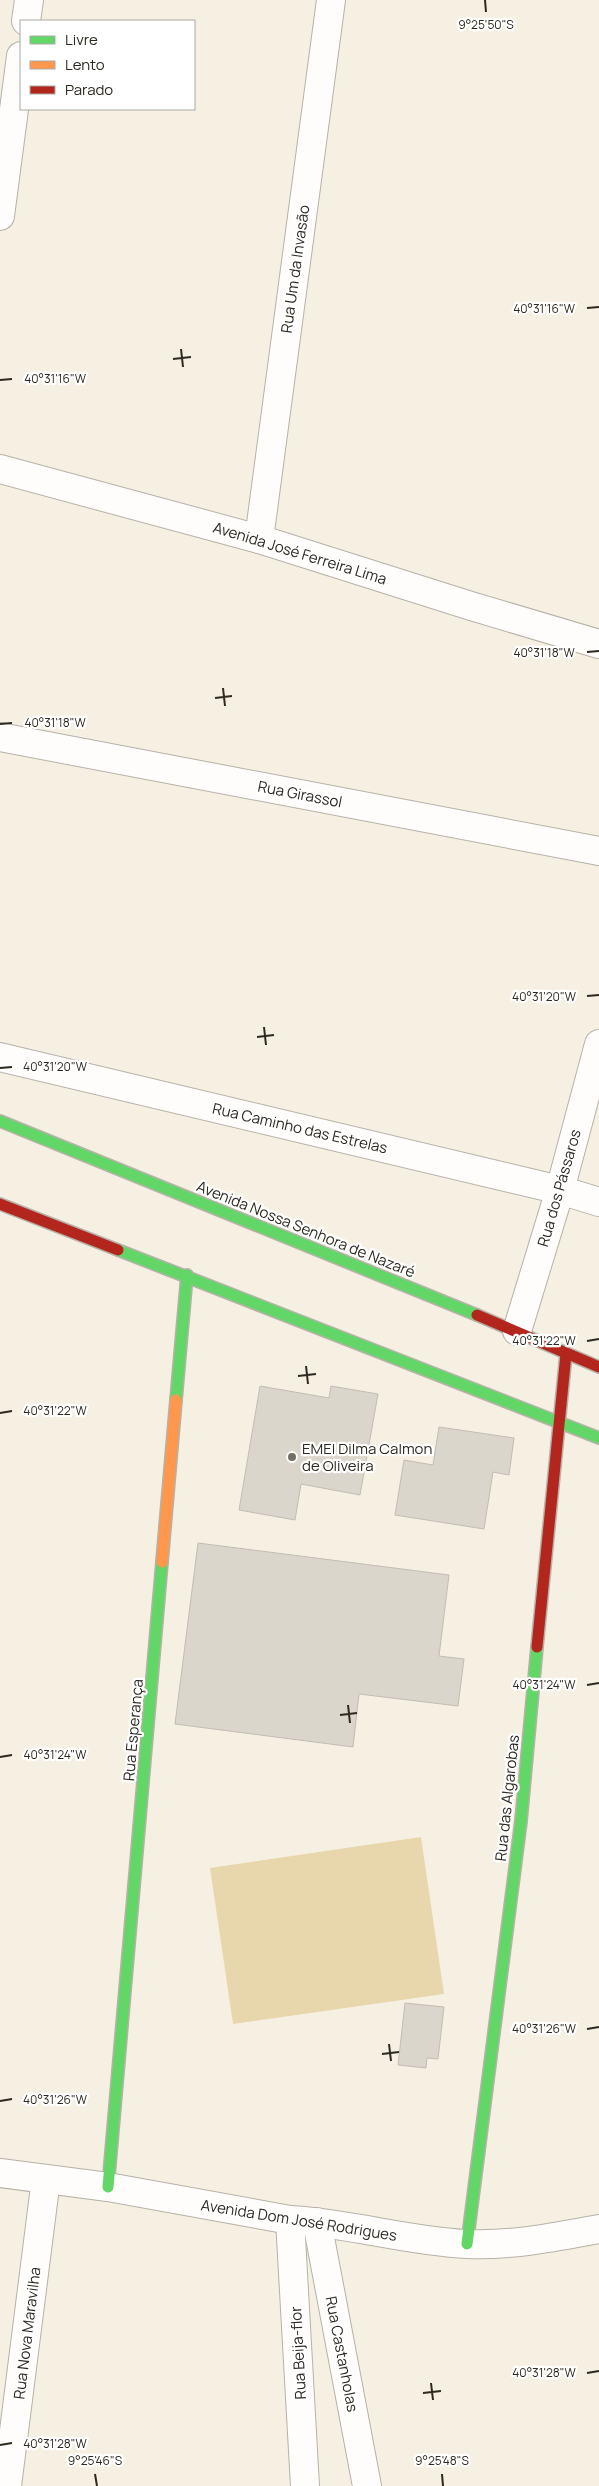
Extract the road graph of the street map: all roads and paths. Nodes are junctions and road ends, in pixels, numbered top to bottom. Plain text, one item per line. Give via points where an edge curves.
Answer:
1 (29, 0) edge
2 (332, 0) edge
3 (26, 20) edge
4 (20, 64) edge
5 (0, 216) edge
6 (0, 469) edge
7 (259, 539) junction
8 (599, 644) edge
9 (0, 737) edge
10 (599, 852) edge
11 (599, 1044) edge
12 (0, 1057) edge
13 (0, 1121) edge
14 (560, 1190) junction
15 (599, 1202) edge
16 (0, 1204) edge
17 (188, 1275) junction
18 (517, 1331) junction
19 (566, 1354) junction
20 (599, 1367) edge
21 (558, 1421) junction
22 (599, 1438) edge
23 (0, 2173) edge
24 (46, 2179) junction
25 (108, 2187) junction
26 (290, 2220) junction
27 (317, 2222) junction
28 (599, 2229) edge
29 (467, 2244) junction
30 (7, 2486) edge
31 (306, 2486) edge
32 (367, 2486) edge

1 - 3 street
2 - 7 street, Rua Um da Invasão
4 - 5 street
6 - 7 street, Avenida José Ferreira Lima
7 - 8 street, Avenida José Ferreira Lima
9 - 10 street, Rua Girassol
11 - 14 street, Rua dos Pássaros
12 - 14 street, Rua Caminho das Estrelas
13 - 18 street, Avenida Nossa Senhora de Nazaré
14 - 15 street, Rua Caminho das Estrelas
14 - 18 street, Rua dos Pássaros
16 - 17 street
17 - 21 street
17 - 25 street, Rua Esperança
18 - 19 street, Avenida Nossa Senhora de Nazaré
19 - 20 street, Avenida Nossa Senhora de Nazaré
19 - 21 street, Rua das Algarobas
21 - 22 street
21 - 29 street, Rua das Algarobas via 521,1821
23 - 24 street, Avenida Dom José Rodrigues
24 - 25 street, Avenida Dom José Rodrigues
24 - 30 street, Rua Nova Maravilha
25 - 26 street, Avenida Dom José Rodrigues
26 - 27 street, Avenida Dom José Rodrigues
26 - 31 street, Rua Beija-flor
27 - 29 street, Avenida Dom José Rodrigues via 390,2236
27 - 32 street, Rua Castanholas
28 - 29 street, Avenida Dom José Rodrigues via 524,2243

